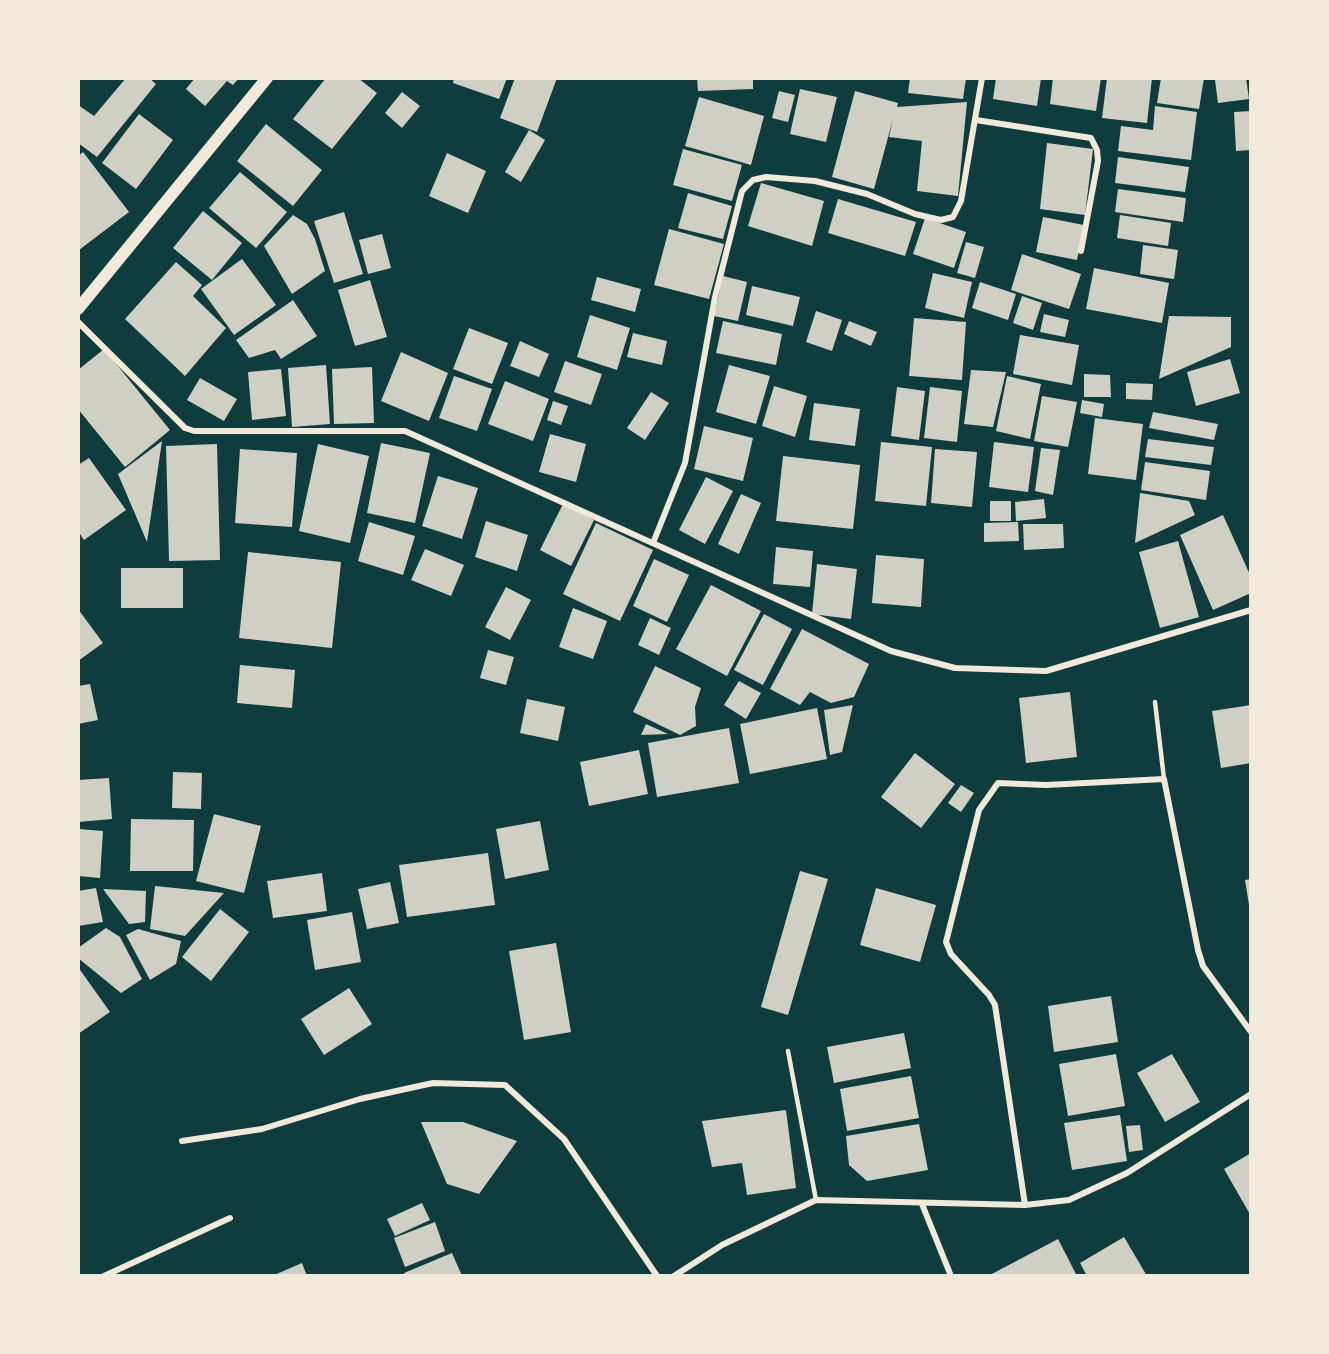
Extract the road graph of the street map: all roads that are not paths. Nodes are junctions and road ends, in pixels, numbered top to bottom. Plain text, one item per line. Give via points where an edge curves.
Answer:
1 (267, 78) edge
2 (982, 78) edge
3 (976, 120) junction
4 (1082, 251) dead end
5 (78, 309) edge
6 (78, 322) edge
7 (653, 543) junction
8 (1251, 610) edge
9 (1155, 702) dead end
10 (1164, 779) junction
11 (1251, 1032) edge
12 (788, 1050) dead end
13 (1251, 1094) edge
14 (182, 1141) dead end
15 (816, 1200) junction
16 (922, 1204) junction
17 (1025, 1205) junction
18 (230, 1218) dead end
19 (104, 1276) edge
20 (657, 1276) edge
21 (674, 1276) edge
22 (951, 1276) edge

1 - 5 main road
2 - 3 street
3 - 4 street via 1091,138 1098,161
3 - 7 street via 961,201 956,215 946,220 915,214 867,194 815,181 766,177 753,180 742,191 715,297 685,463
6 - 7 street via 185,428 405,431
7 - 8 street via 891,651 956,668 1046,672
9 - 10 lane
10 - 11 street via 1203,966
10 - 17 street via 1046,785 998,783 979,810 946,942 951,954 995,1005
12 - 15 lane
13 - 17 street via 1126,1173 1069,1200
14 - 20 street via 262,1129 360,1099 433,1083 505,1085 564,1139
15 - 16 street
15 - 21 street via 722,1245
16 - 17 street
16 - 22 street
18 - 19 street

